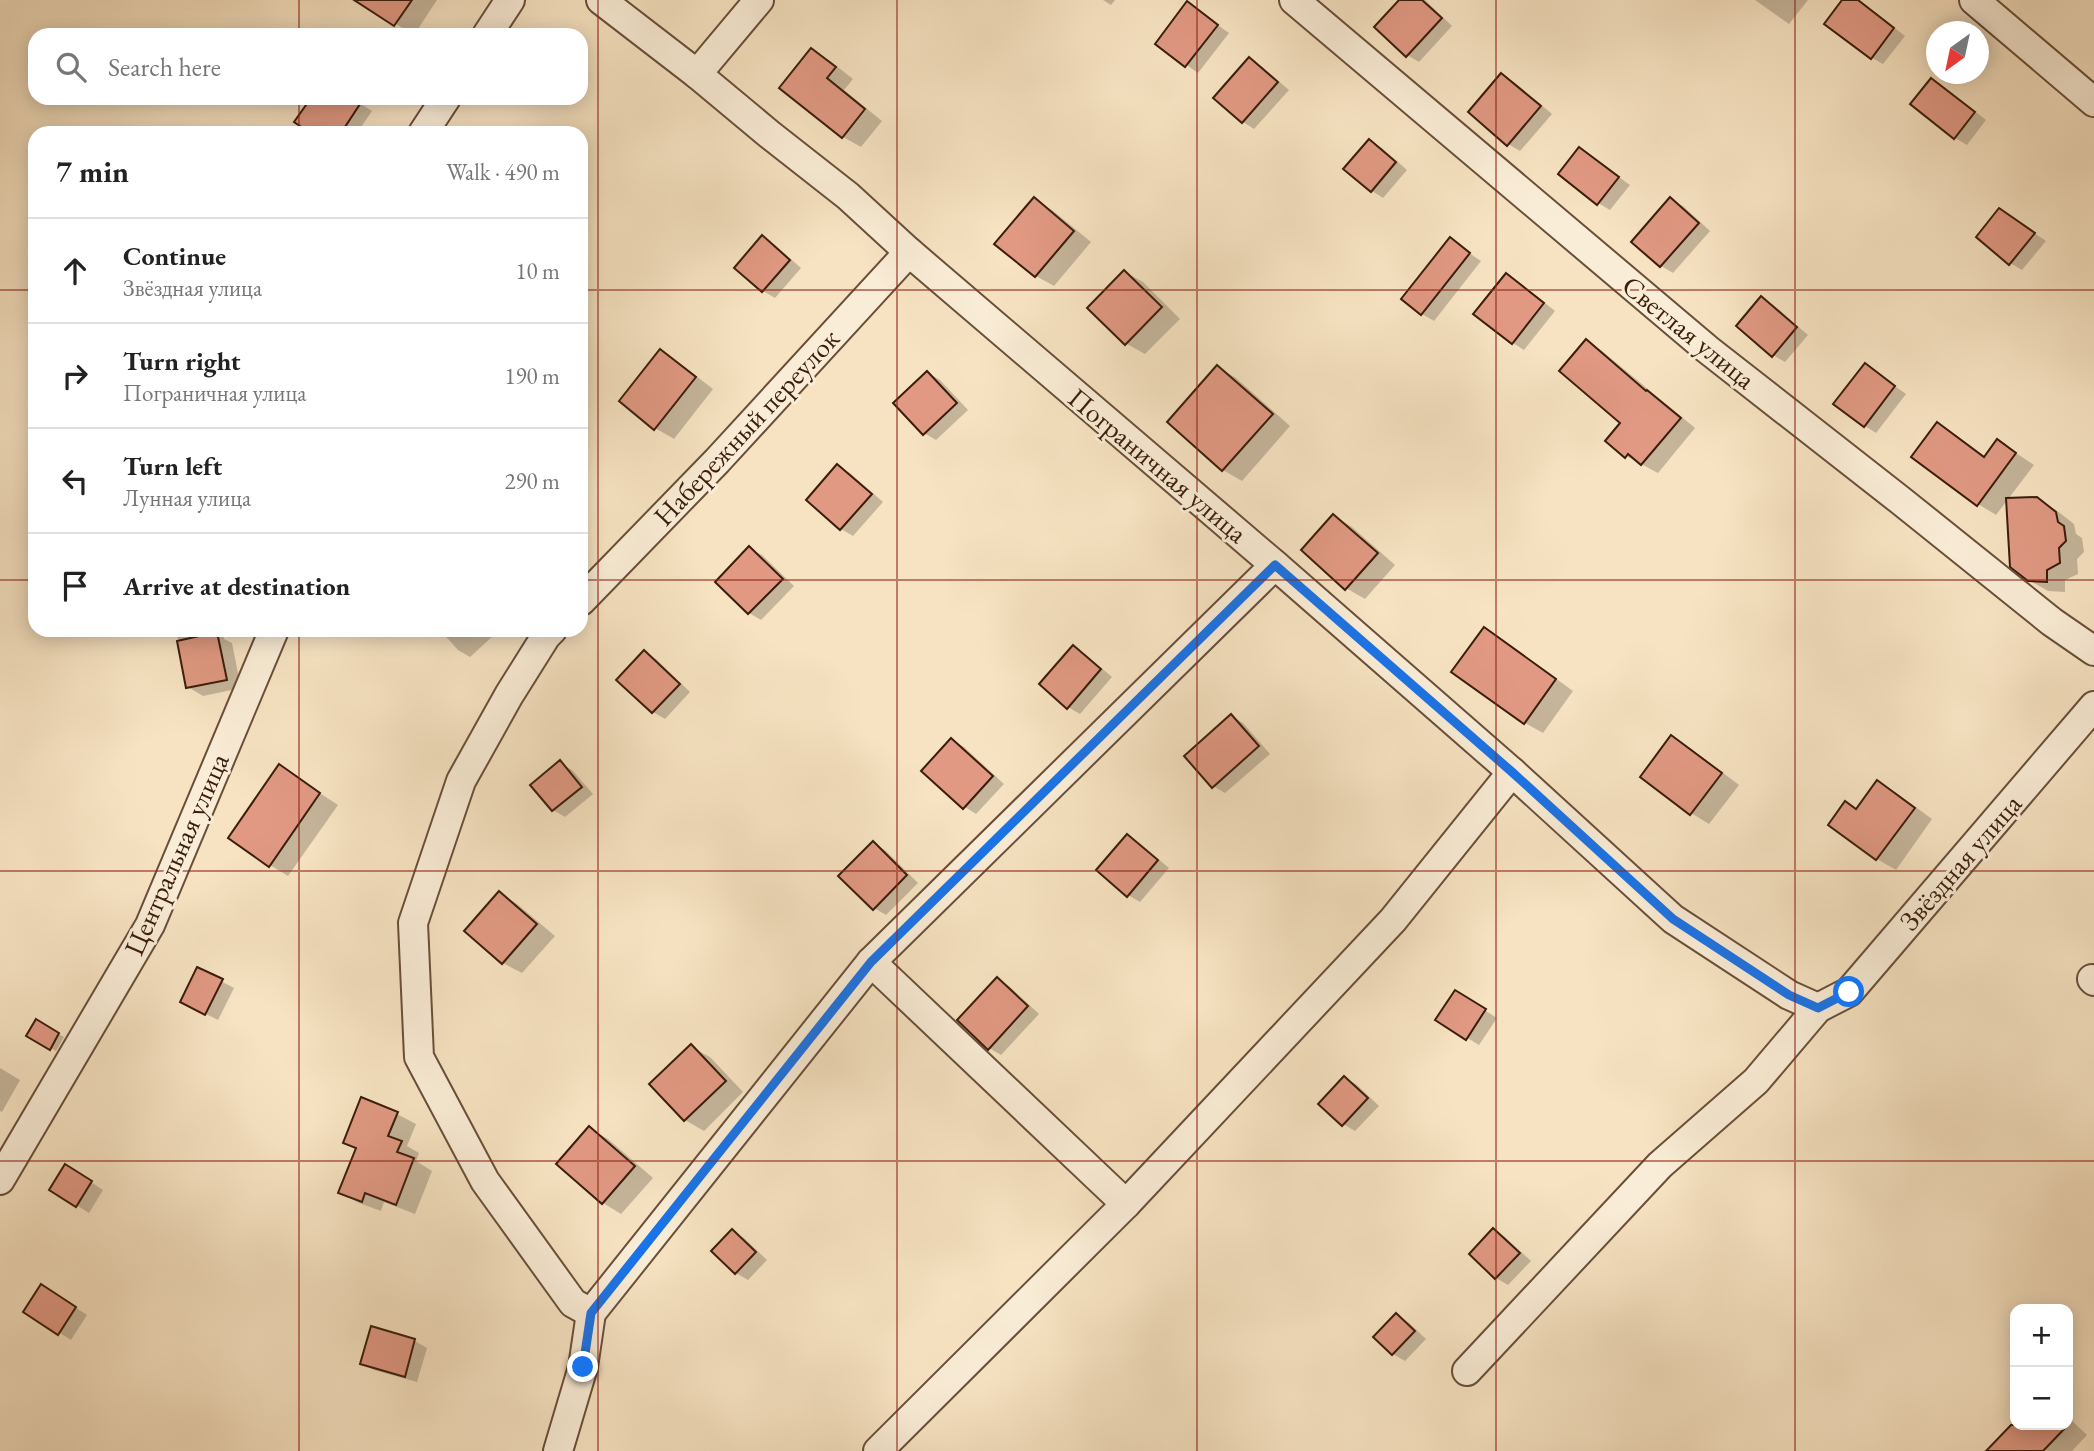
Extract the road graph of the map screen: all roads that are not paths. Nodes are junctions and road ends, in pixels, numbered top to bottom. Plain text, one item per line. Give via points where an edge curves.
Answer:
1 (510, 0) edge
2 (601, 0) edge
3 (759, 0) edge
4 (1294, 0) edge
5 (1974, 0) edge
6 (492, 28) edge
7 (697, 74) junction
8 (2094, 102) edge
9 (441, 105) edge
10 (428, 126) edge
11 (909, 252) junction
12 (1275, 565) junction
13 (588, 594) edge
14 (271, 637) edge
15 (547, 637) edge
16 (2094, 651) edge
17 (2094, 706) edge
18 (1512, 772) junction
19 (871, 962) junction
20 (1818, 1008) junction
21 (0, 1180) edge
22 (1126, 1203) junction
23 (591, 1313) junction
24 (1467, 1371) dead end
25 (558, 1451) edge
26 (878, 1451) edge

1 - 6 street
2 - 7 street, Пограничная улица
3 - 7 street
4 - 16 street, Светлая улица via 1707,349
5 - 8 street
7 - 11 street, Пограничная улица via 848,196
9 - 10 street
11 - 12 street, Пограничная улица
11 - 13 street, Набережный переулок
12 - 18 street, Пограничная улица
12 - 19 street
14 - 21 street, Центральная улица via 150,925
15 - 23 street via 461,781 413,923 419,1056 485,1181 573,1303
17 - 20 street, Звёздная улица via 1849,992
18 - 20 street, Пограничная улица via 1673,919 1789,995
18 - 22 street via 1393,920
19 - 22 street
19 - 23 street
20 - 24 street via 1756,1082 1660,1165
22 - 26 street
23 - 25 street via 583,1367

